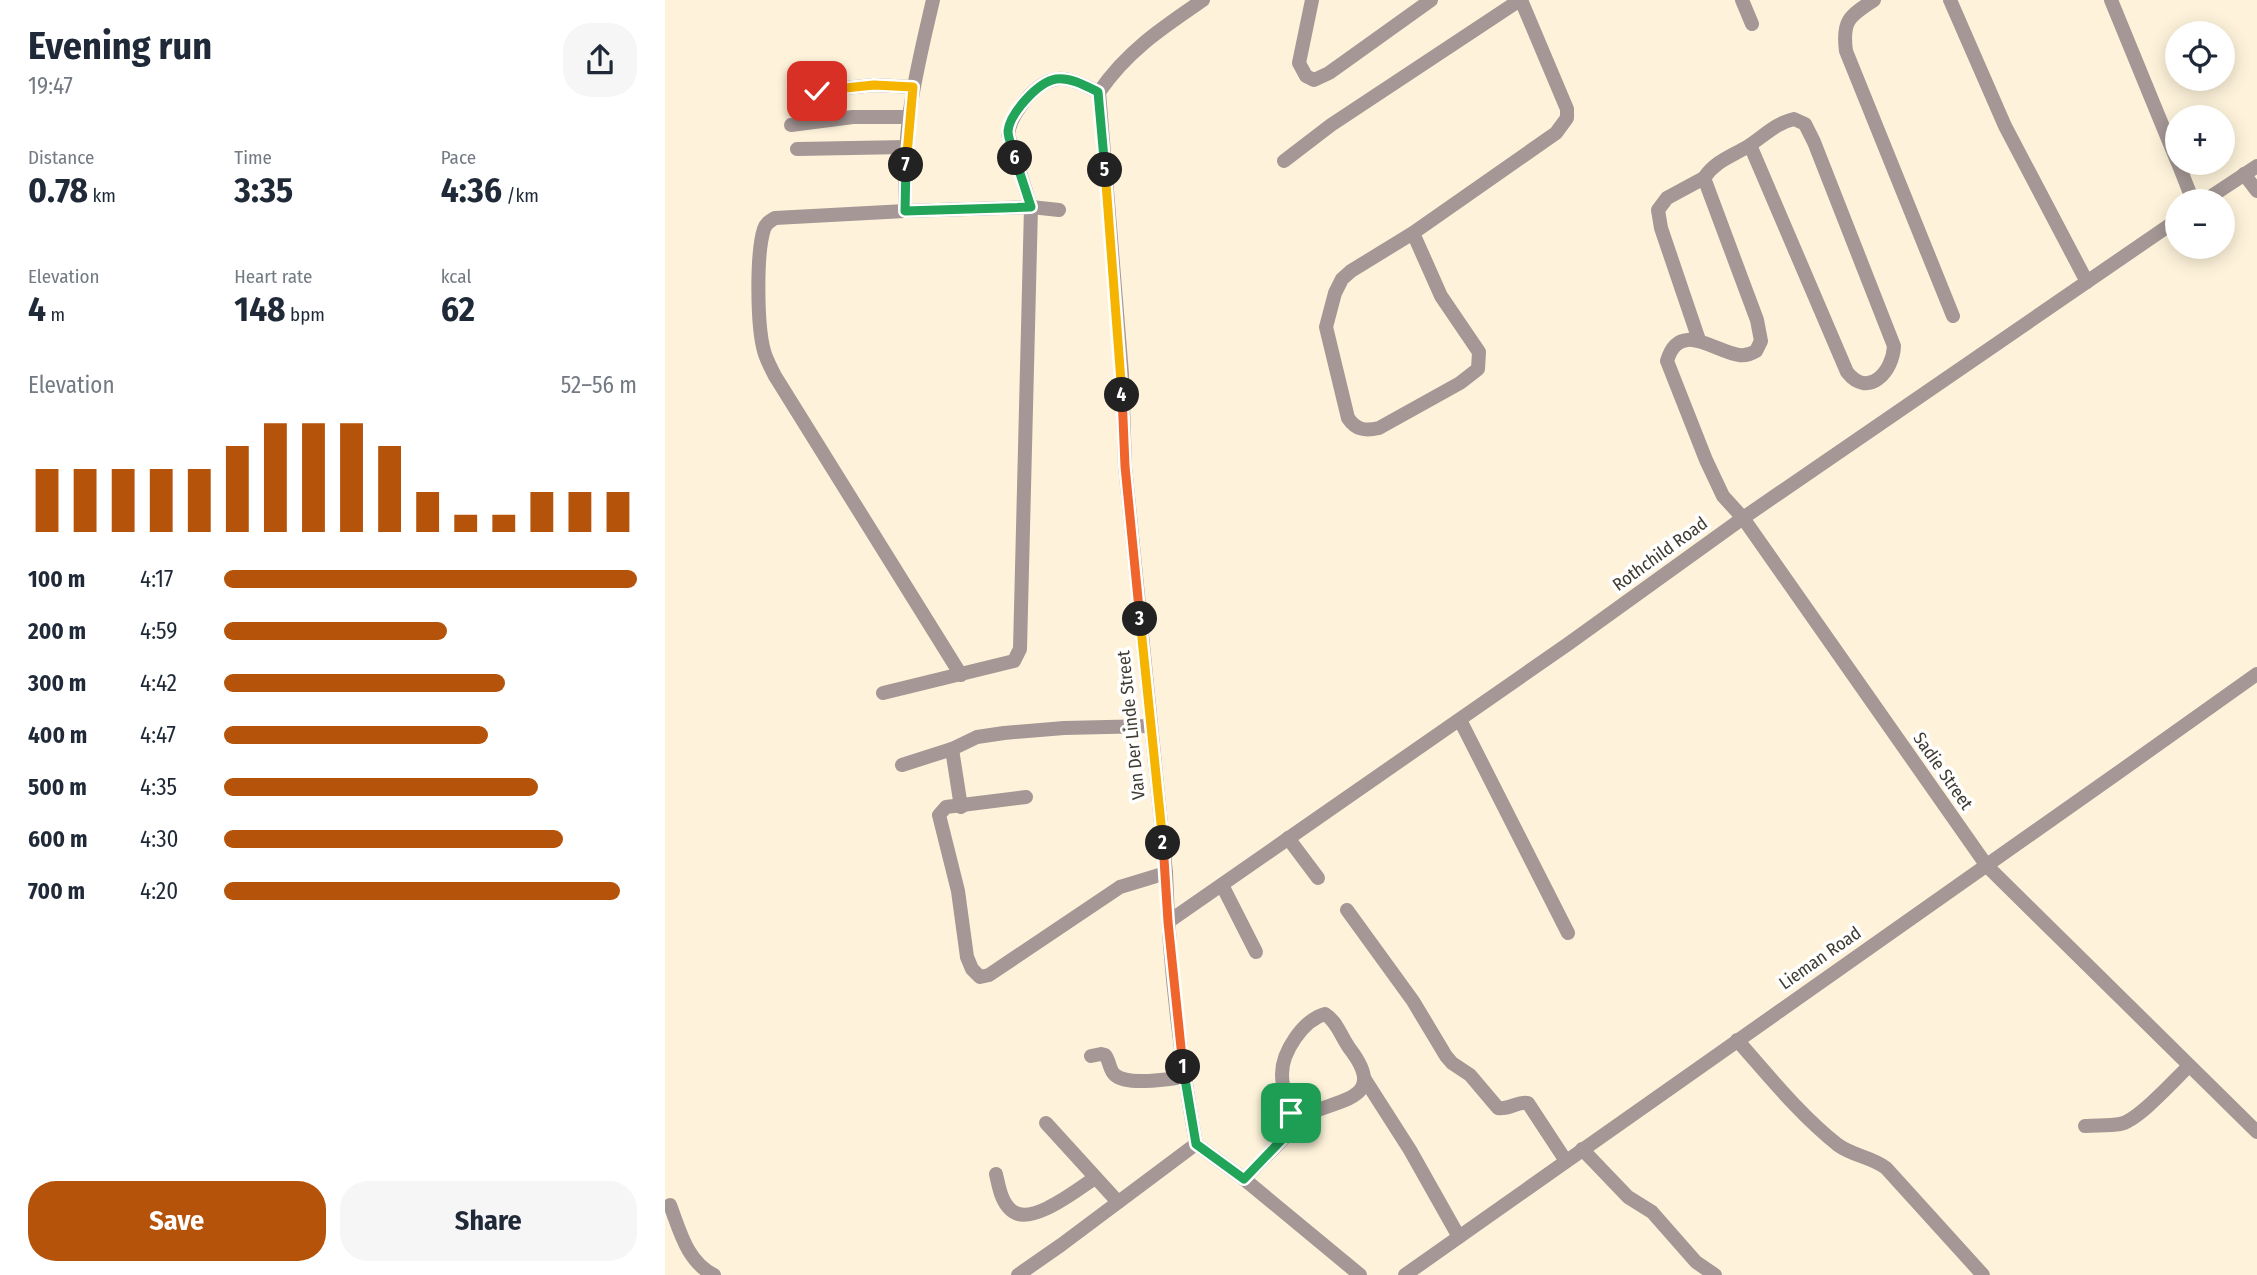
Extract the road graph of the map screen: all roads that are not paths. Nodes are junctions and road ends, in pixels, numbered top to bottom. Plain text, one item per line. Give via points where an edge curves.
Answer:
1 (933, 0) edge
2 (1203, 0) edge
3 (1312, 0) edge
4 (1431, 0) edge
5 (1520, 0) edge
6 (1742, 0) edge
7 (1874, 0) edge
8 (1950, 0) edge
9 (2111, 0) edge
10 (1752, 24) dead end
11 (913, 87) junction
12 (817, 91) dead end
13 (1098, 92) junction
14 (909, 117) junction
15 (791, 125) dead end
16 (2165, 133) edge
17 (1750, 145) junction
18 (906, 147) junction
19 (797, 149) dead end
20 (1284, 161) dead end
21 (2257, 166) edge
22 (2244, 174) junction
23 (1704, 178) junction
24 (2222, 189) edge
25 (2257, 191) edge
26 (1031, 207) junction
27 (1059, 210) dead end
28 (905, 211) junction
29 (2165, 228) edge
30 (1413, 233) junction
31 (2087, 282) junction
32 (1954, 316) dead end
33 (1699, 340) junction
34 (1743, 518) junction
35 (2257, 674) edge
36 (961, 675) junction
37 (883, 693) dead end
38 (1460, 720) junction
39 (1150, 726) junction
40 (953, 749) junction
41 (902, 765) dead end
42 (1026, 797) dead end
43 (961, 807) junction
44 (1288, 838) junction
45 (1987, 866) junction
46 (1166, 873) junction
47 (1318, 878) dead end
48 (1222, 885) junction
49 (1347, 910) dead end
50 (1168, 922) junction
51 (1568, 933) dead end
52 (1256, 953) dead end
53 (1737, 1040) junction
54 (1091, 1056) dead end
55 (2189, 1066) junction
56 (1184, 1077) junction
57 (1364, 1078) junction
58 (1296, 1121) junction
59 (1046, 1123) dead end
60 (2085, 1126) dead end
61 (2256, 1130) edge
62 (1196, 1144) junction
63 (1582, 1149) junction
64 (1566, 1161) junction
65 (996, 1174) dead end
66 (1095, 1178) junction
67 (1244, 1179) junction
68 (1118, 1202) junction
69 (670, 1205) dead end
70 (1459, 1237) junction
71 (714, 1275) edge
72 (1018, 1275) edge
73 (1360, 1275) edge
74 (1405, 1275) edge
75 (1715, 1275) edge
76 (1983, 1275) edge

1 - 11 street
2 - 13 street via 1131,53
3 - 4 street via 1299,63 1314,80
5 - 20 street
5 - 30 street via 1567,118 1556,133
6 - 10 street
7 - 32 street via 1848,22 1843,32 1846,51
8 - 31 street via 2005,126
9 - 16 street
11 - 12 street via 874,85
11 - 14 street
13 - 26 street via 1057,79 1034,91 1016,112 1008,134
13 - 39 street, Van Der Linde Street via 1122,374 1125,466
14 - 15 street via 853,117
14 - 18 street
17 - 17 street via 1794,119 1805,124 1814,142 1894,346 1890,368 1868,384 1847,372
17 - 23 street via 1719,161
18 - 19 street
18 - 28 street
21 - 22 street
22 - 24 street
22 - 25 street
23 - 33 street via 1667,198 1658,210
23 - 33 street via 1761,341 1756,351 1740,356
26 - 27 street
26 - 28 street
26 - 36 street via 1020,649 1014,660
28 - 36 street via 769,221 763,231 759,265 760,324 764,351 775,376
29 - 31 street, Rothchild Road
30 - 30 street via 1441,296 1479,352 1478,369 1379,428 1358,428 1348,418 1326,327 1329,310 1350,271
31 - 34 street, Rothchild Road
33 - 34 street, Sadie Street via 1676,344 1667,361 1723,496
34 - 38 street, Rothchild Road
34 - 45 street, Sadie Street
35 - 45 street, Lieman Road
36 - 37 street
38 - 44 street, Rothchild Road
38 - 51 street
39 - 40 street via 1004,733 977,737
39 - 46 street, Van Der Linde Street
40 - 41 street
40 - 43 street
42 - 43 street
43 - 46 street via 946,807 939,816 958,891 967,957 980,977 1120,887
44 - 47 street
44 - 48 street, Rothchild Road
45 - 53 street, Lieman Road
45 - 55 street, Sadie Street
46 - 50 street, Van Der Linde Street
48 - 50 street, Rothchild Road
48 - 52 street
49 - 64 street via 1452,1063 1470,1075 1498,1108 1528,1103
50 - 56 street, Van Der Linde Street
53 - 63 street, Lieman Road
53 - 76 street via 1825,1134 1886,1168
54 - 56 street via 1105,1055 1120,1078
55 - 60 street via 2127,1122
55 - 61 street, Sadie Street
56 - 62 street, Van Der Linde Street
57 - 58 street via 1352,1097
57 - 58 street via 1362,1065 1335,1023 1325,1014 1315,1017 1299,1031 1282,1071
57 - 70 street
58 - 67 street
59 - 66 street
62 - 67 street
62 - 68 street
63 - 64 street, Lieman Road
63 - 75 street via 1628,1197 1652,1212 1696,1262
64 - 70 street, Lieman Road
65 - 66 street via 1005,1202 1019,1216 1053,1205
66 - 68 street
67 - 73 street
68 - 72 street
69 - 71 street via 690,1255
70 - 74 street, Lieman Road

